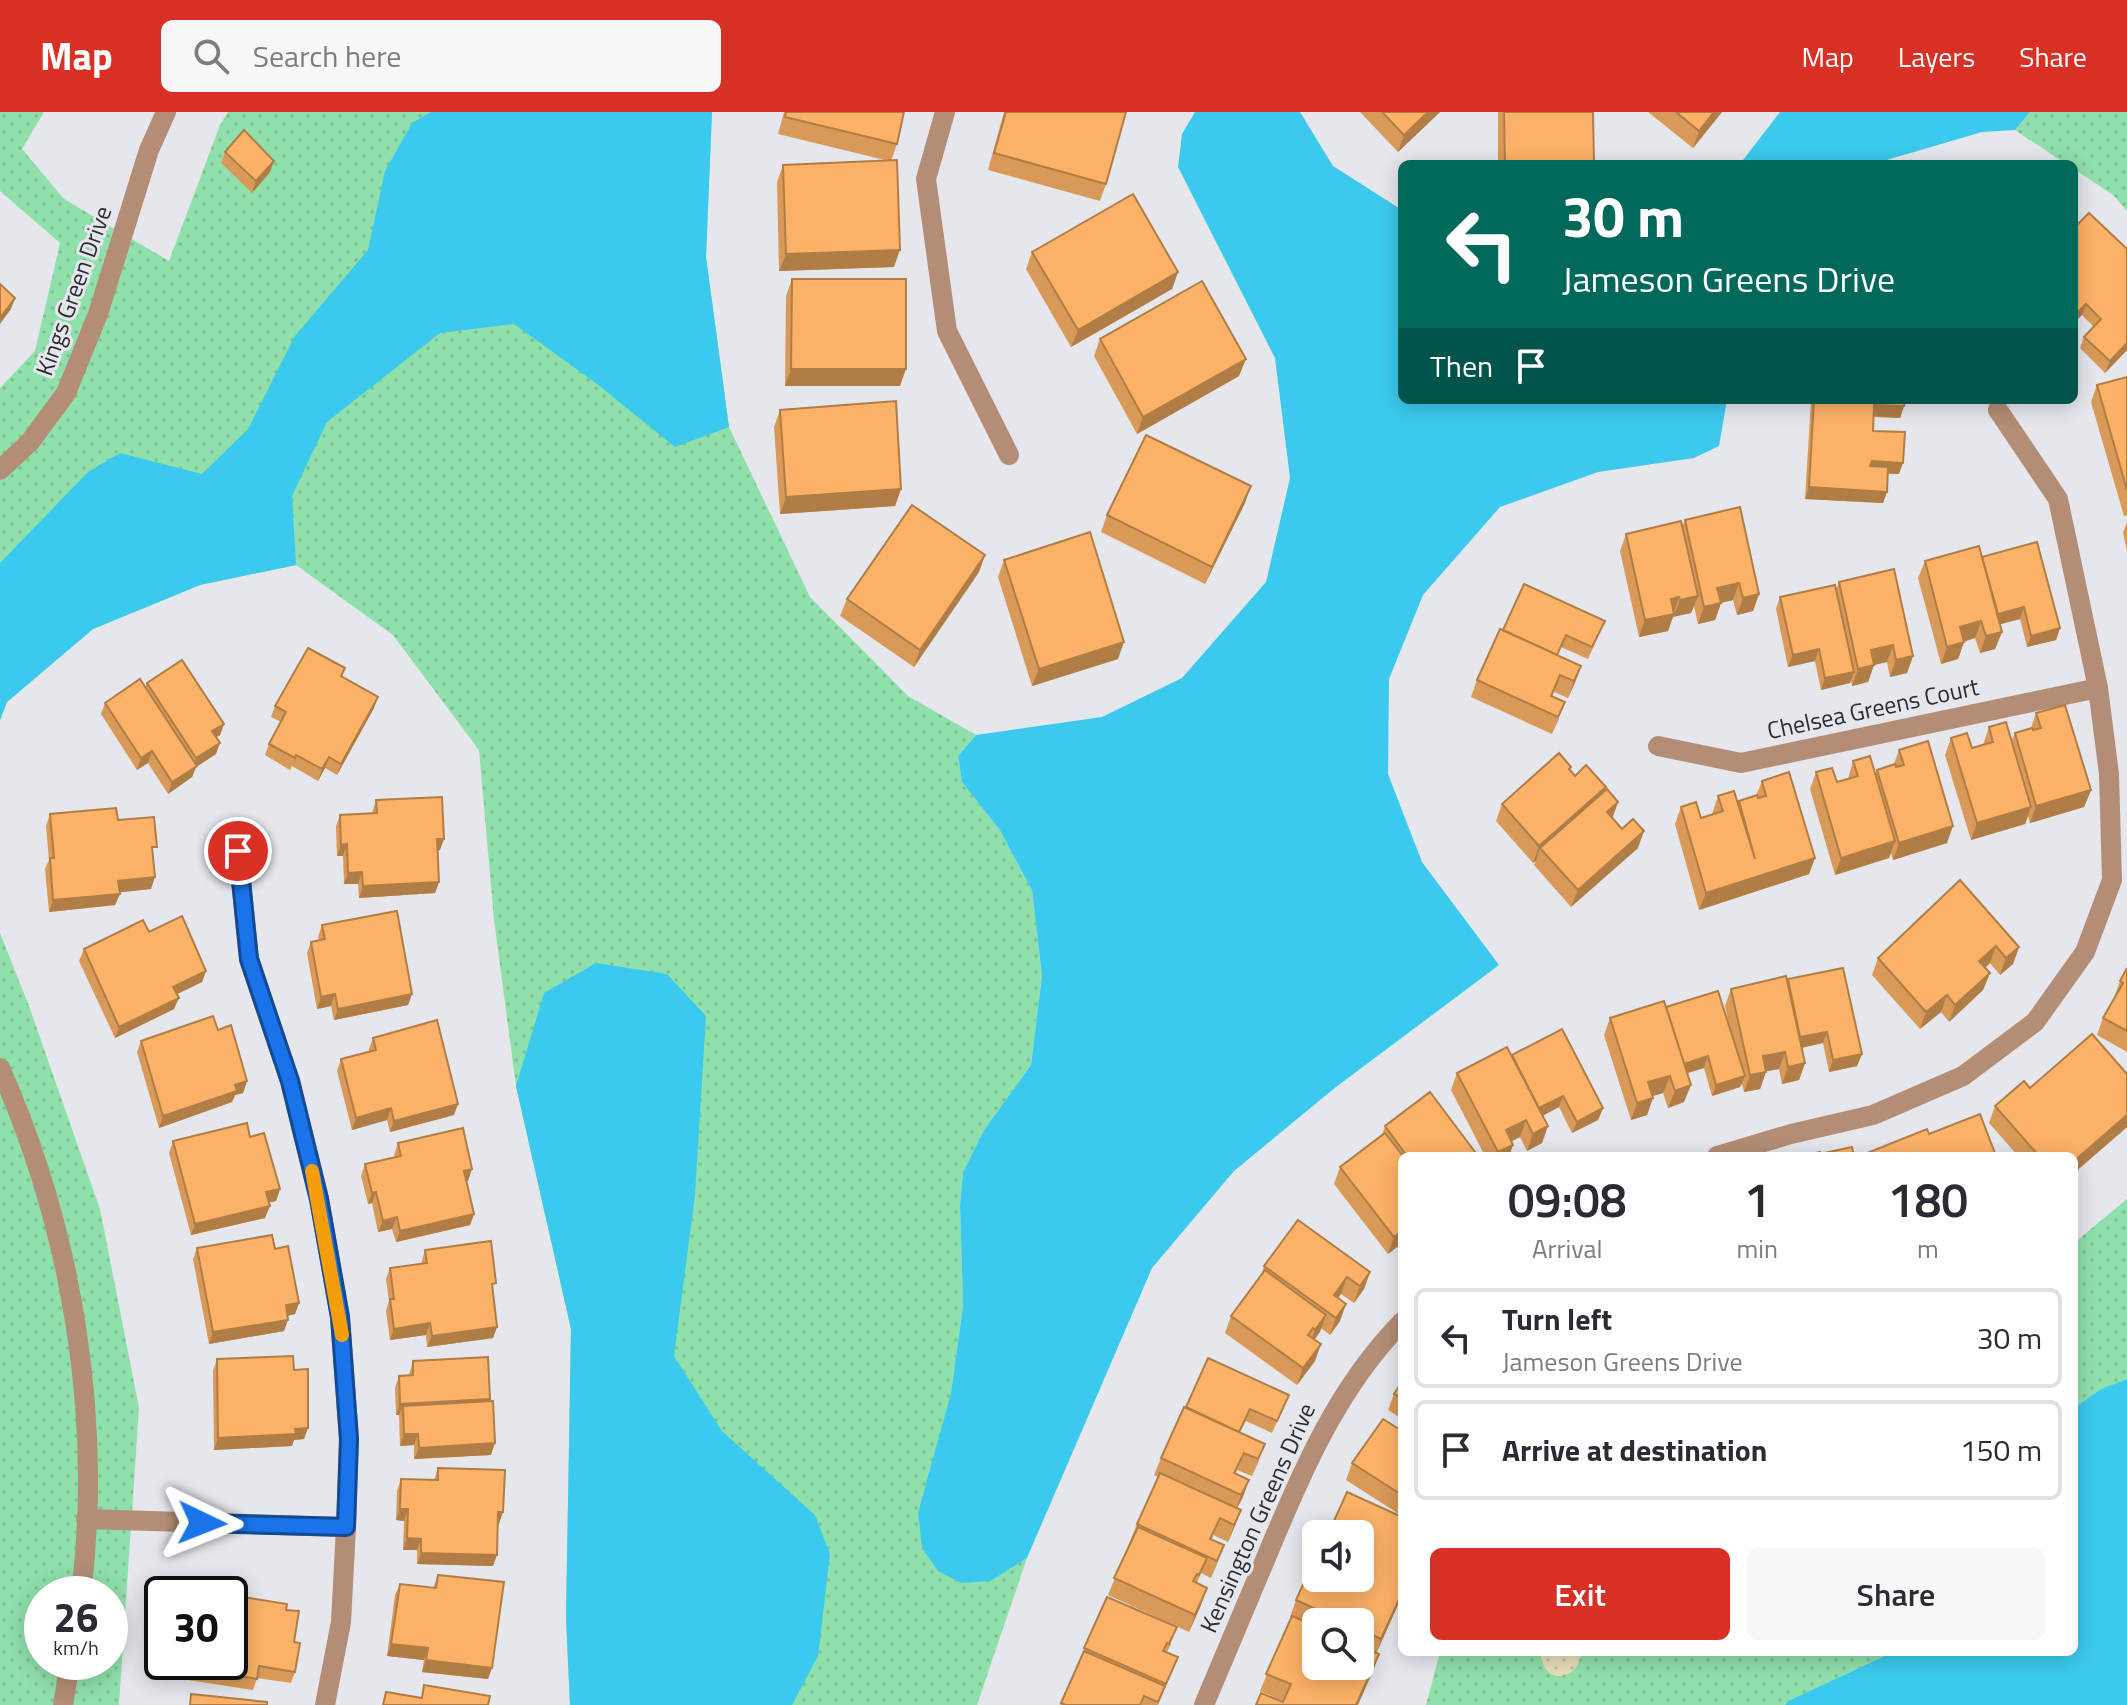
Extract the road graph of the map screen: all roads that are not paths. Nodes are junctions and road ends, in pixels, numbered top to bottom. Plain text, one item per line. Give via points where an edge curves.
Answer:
1 (166, 112) edge
2 (945, 112) edge
3 (1998, 410) dead end
4 (1009, 455) dead end
5 (0, 470) edge
6 (2098, 688) junction
7 (1658, 746) dead end
8 (238, 851) dead end
9 (0, 1068) edge
10 (1730, 1152) edge
11 (1398, 1326) edge
12 (86, 1519) junction
13 (346, 1527) junction
14 (82, 1576) edge
15 (67, 1680) edge
16 (63, 1705) edge
17 (325, 1705) edge
18 (1204, 1705) edge

1 - 5 street, Kings Green Drive via 66,393 30,442
2 - 4 street via 926,179 947,331
3 - 6 street via 2058,499
6 - 7 street, Chelsea Greens Court via 1741,763
6 - 10 street via 2109,774 2112,880 2085,952 2035,1022 1963,1076 1873,1115
8 - 13 street via 249,959 290,1081 340,1317 349,1439
9 - 12 street via 40,1171 71,1301 84,1395
11 - 18 street, Kensington Greens Drive via 1338,1404 1300,1476
12 - 13 street
12 - 14 street
13 - 17 street via 341,1622
15 - 16 street

